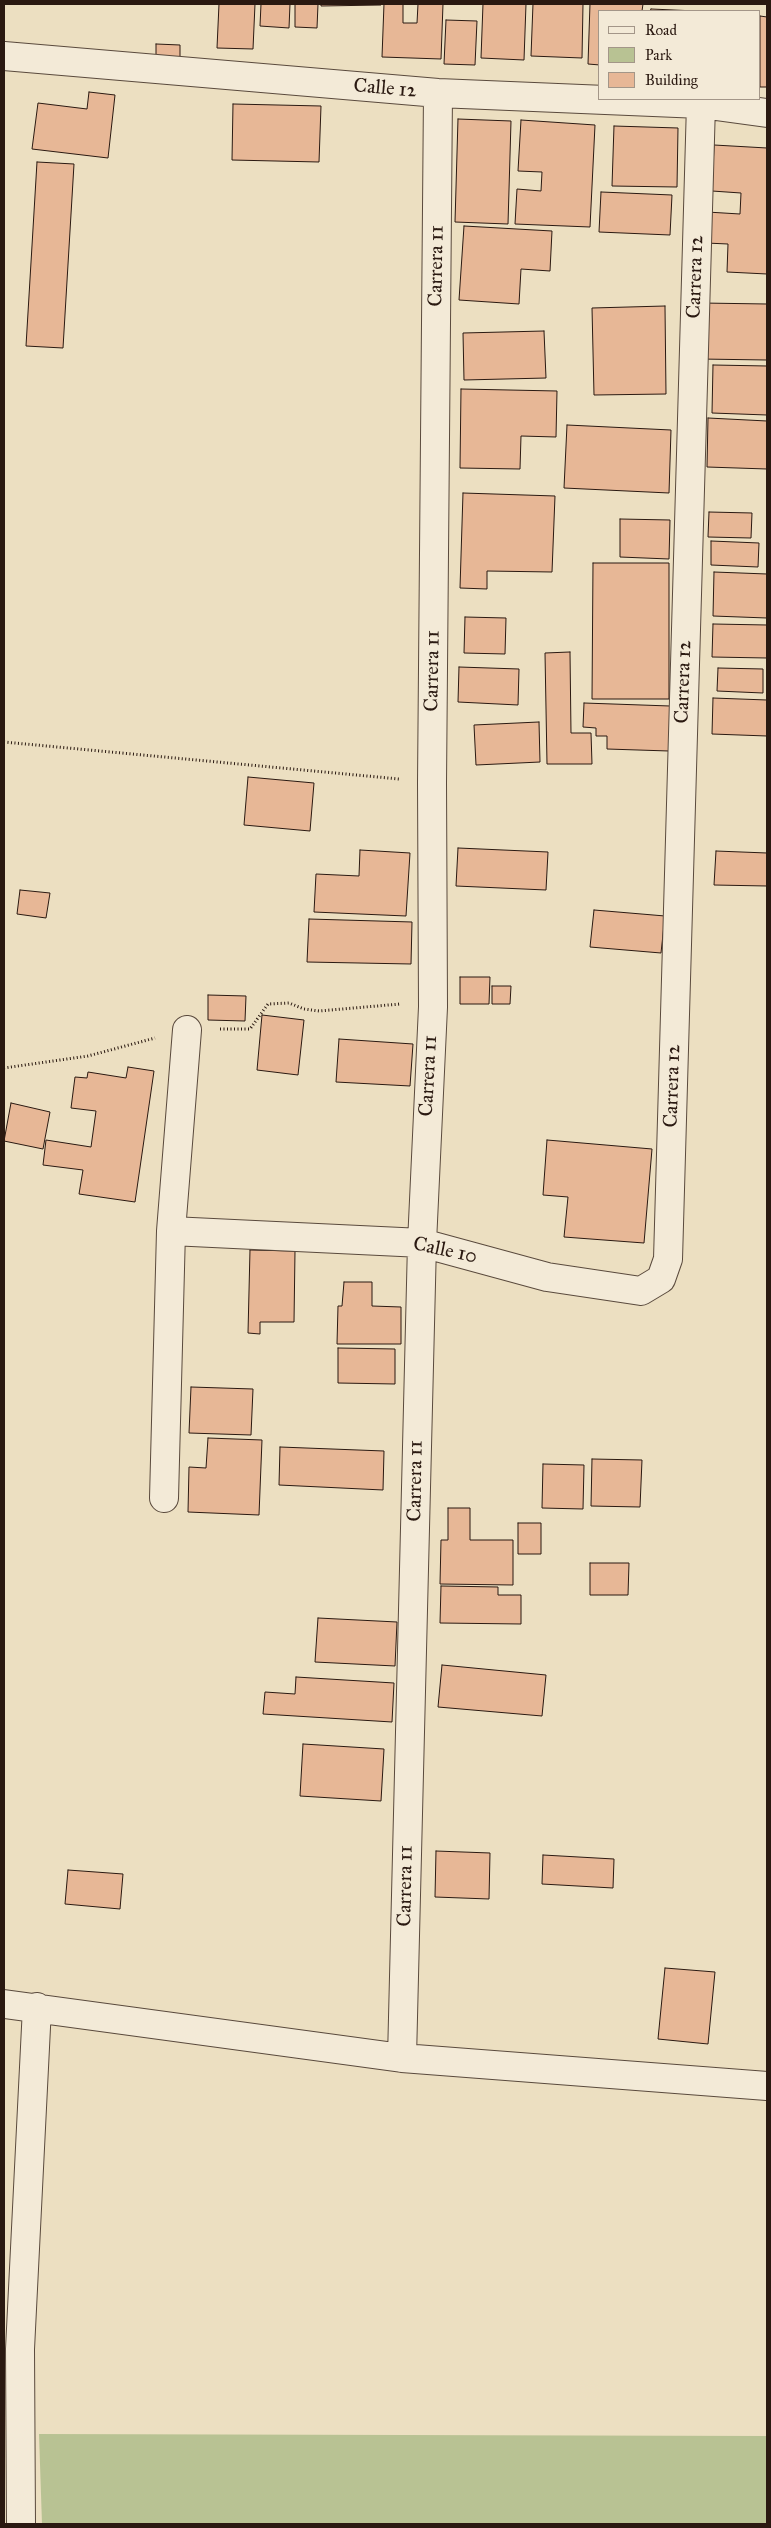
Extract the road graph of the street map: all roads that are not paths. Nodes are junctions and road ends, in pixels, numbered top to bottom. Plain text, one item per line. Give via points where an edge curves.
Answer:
1 (4, 56) edge
2 (438, 94) junction
3 (700, 104) junction
4 (767, 114) edge
5 (187, 1030) dead end
6 (171, 1231) junction
7 (422, 1243) junction
8 (668, 1259) joint
9 (164, 1498) dead end
10 (4, 2004) edge
11 (37, 2008) junction
12 (402, 2058) junction
13 (767, 2086) edge
14 (21, 2524) edge

1 - 2 street, Calle 12
2 - 3 street, Calle 12
2 - 7 street, Carrera 11 via 433,1007
3 - 4 street, Calle 12
3 - 8 street, Carrera 12
5 - 6 street
6 - 7 street, Calle 10
6 - 9 street
7 - 8 street, Calle 10 via 547,1277 641,1290 661,1279
7 - 12 street, Carrera 11
10 - 11 street
11 - 12 street
11 - 14 street via 20,2350
12 - 13 street

